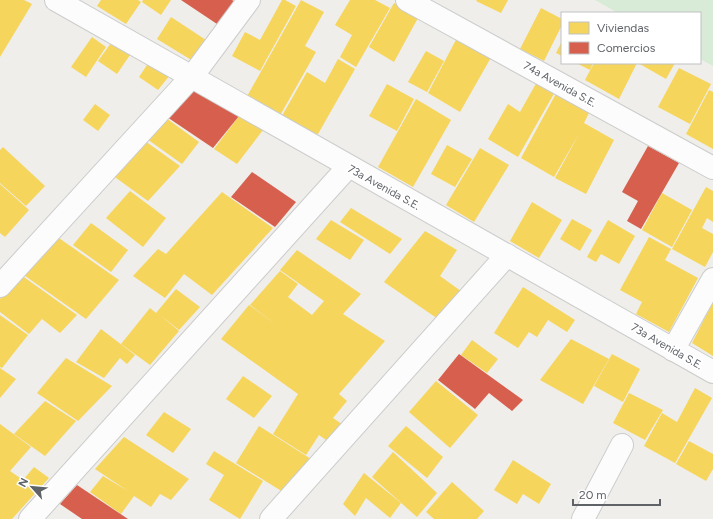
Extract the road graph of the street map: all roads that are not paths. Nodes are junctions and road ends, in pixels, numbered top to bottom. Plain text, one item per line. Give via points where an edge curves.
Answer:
1 (56, 0) edge
2 (249, 0) edge
3 (406, 0) edge
4 (192, 77) junction
5 (348, 167) junction
6 (713, 168) edge
7 (506, 255) junction
8 (713, 279) edge
9 (0, 286) edge
10 (673, 350) junction
11 (713, 372) edge
12 (622, 445) dead end
13 (30, 519) edge
14 (271, 519) edge
15 (583, 519) edge

1 - 4 street, 73a Avenida S.E.
2 - 4 street
3 - 6 street, 74a Avenida S.E.
4 - 5 street, 73a Avenida S.E.
4 - 9 street
5 - 7 street, 73a Avenida S.E.
5 - 13 street
7 - 10 street, 73a Avenida S.E.
7 - 14 street
8 - 10 street
10 - 11 street, 73a Avenida S.E.
12 - 15 street

